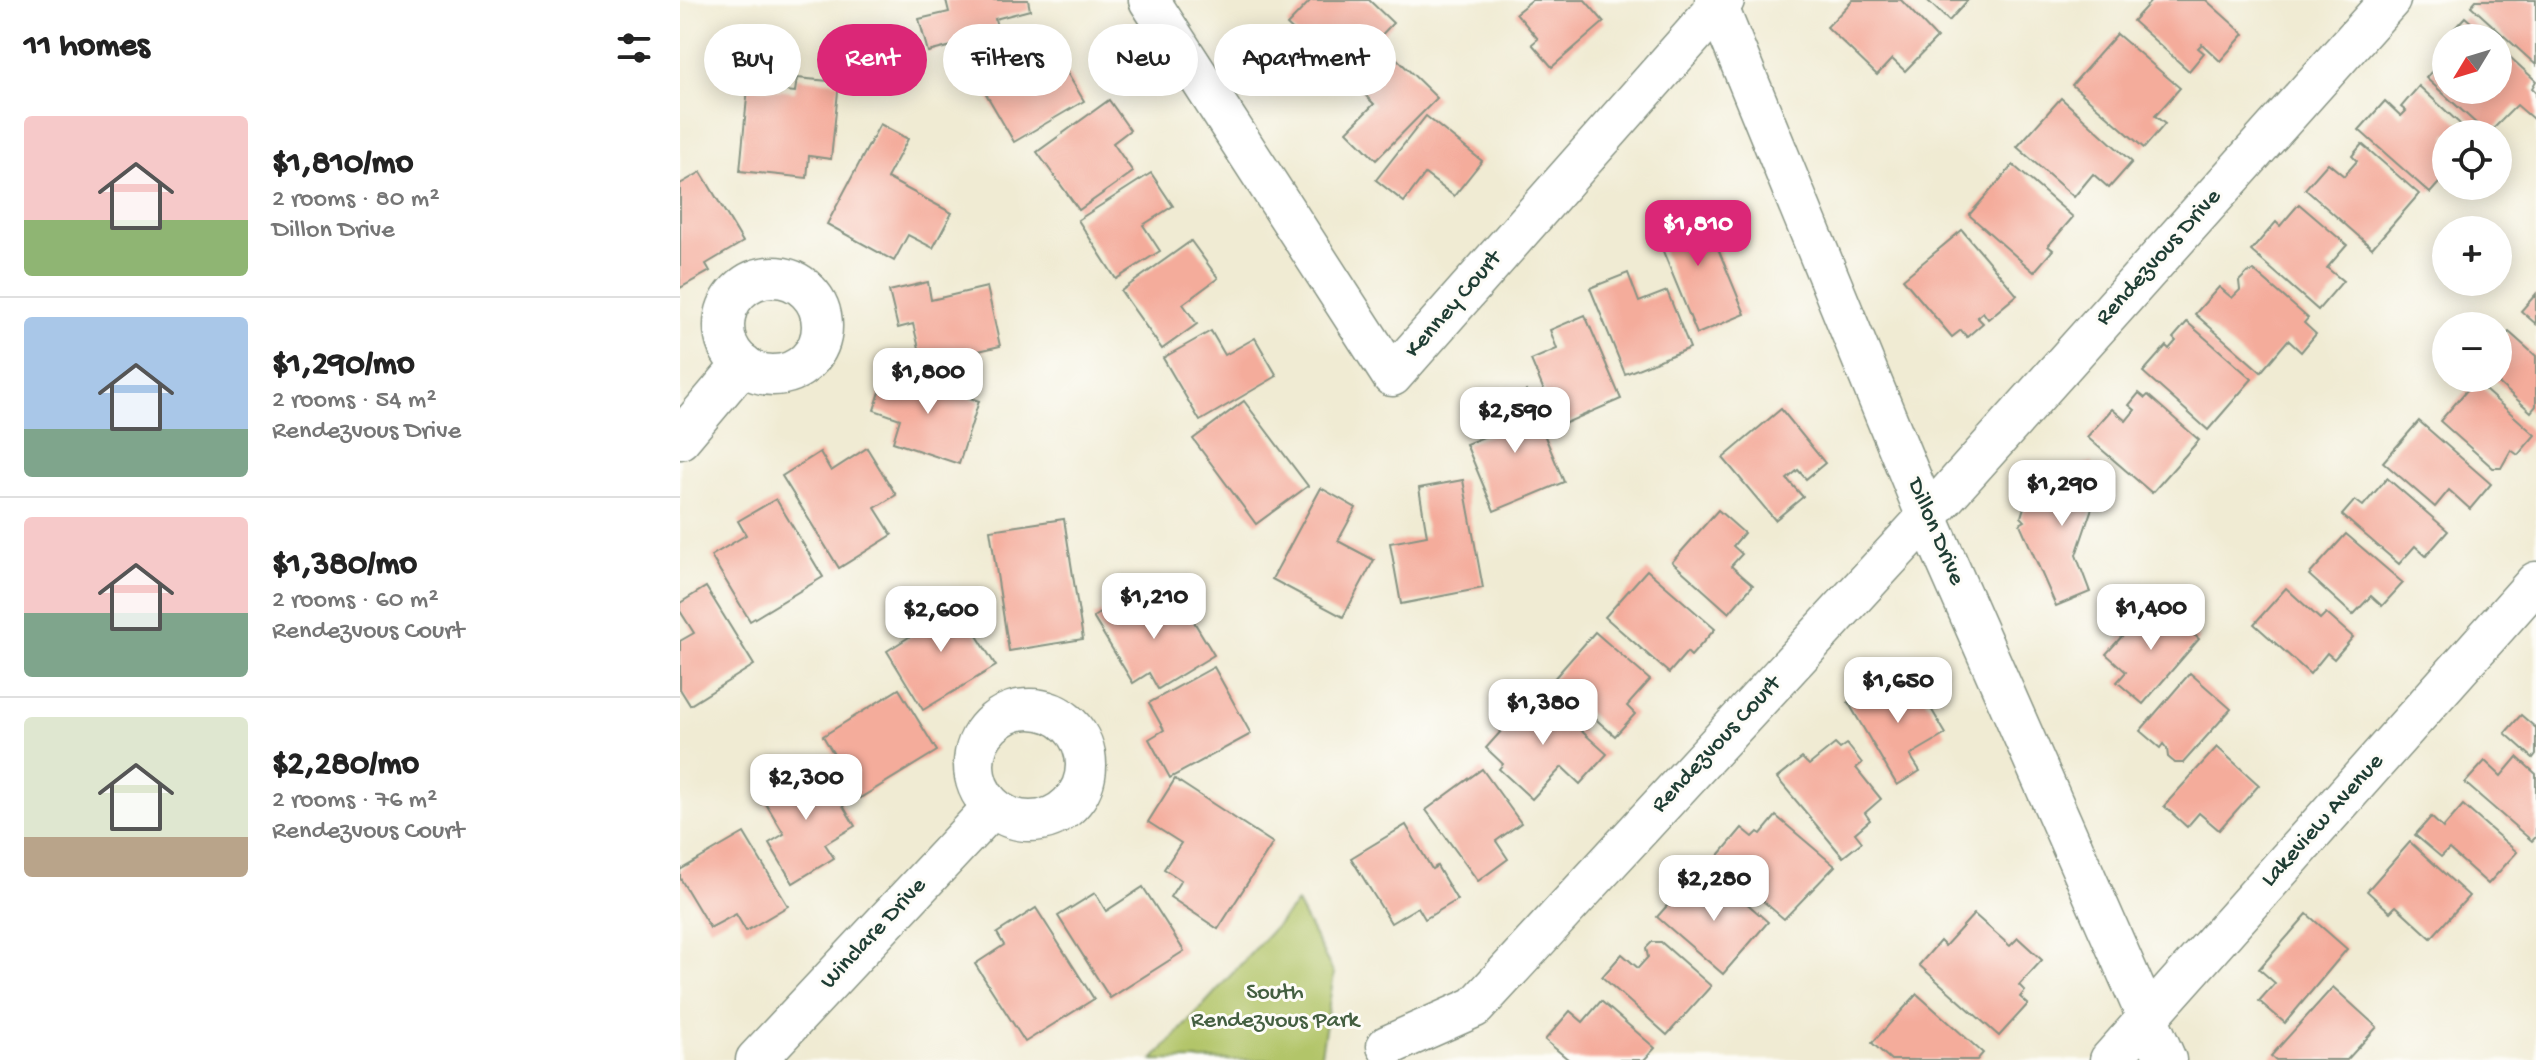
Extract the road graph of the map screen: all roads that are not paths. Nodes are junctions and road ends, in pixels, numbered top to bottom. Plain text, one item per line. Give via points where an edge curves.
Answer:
1 (1149, 0) edge
2 (2390, 0) edge
3 (1719, 2) edge
4 (743, 364) dead end
5 (680, 439) edge
6 (1927, 517) junction
7 (2536, 582) edge
8 (992, 808) dead end
9 (2147, 1019) junction
10 (1387, 1046) dead end
11 (756, 1060) edge
12 (2110, 1060) edge
13 (2166, 1060) edge

1 - 3 street, Kenney Court via 1392,376
2 - 6 street, Rendezvous Drive
3 - 6 street, Dillon Drive
4 - 5 street
6 - 9 street, Dillon Drive
6 - 10 street, Rendezvous Court via 1475,1007
7 - 9 street, Lakeview Avenue
8 - 11 street, Winclare Drive
9 - 12 street, Lakeview Avenue
9 - 13 street, Dillon Drive

